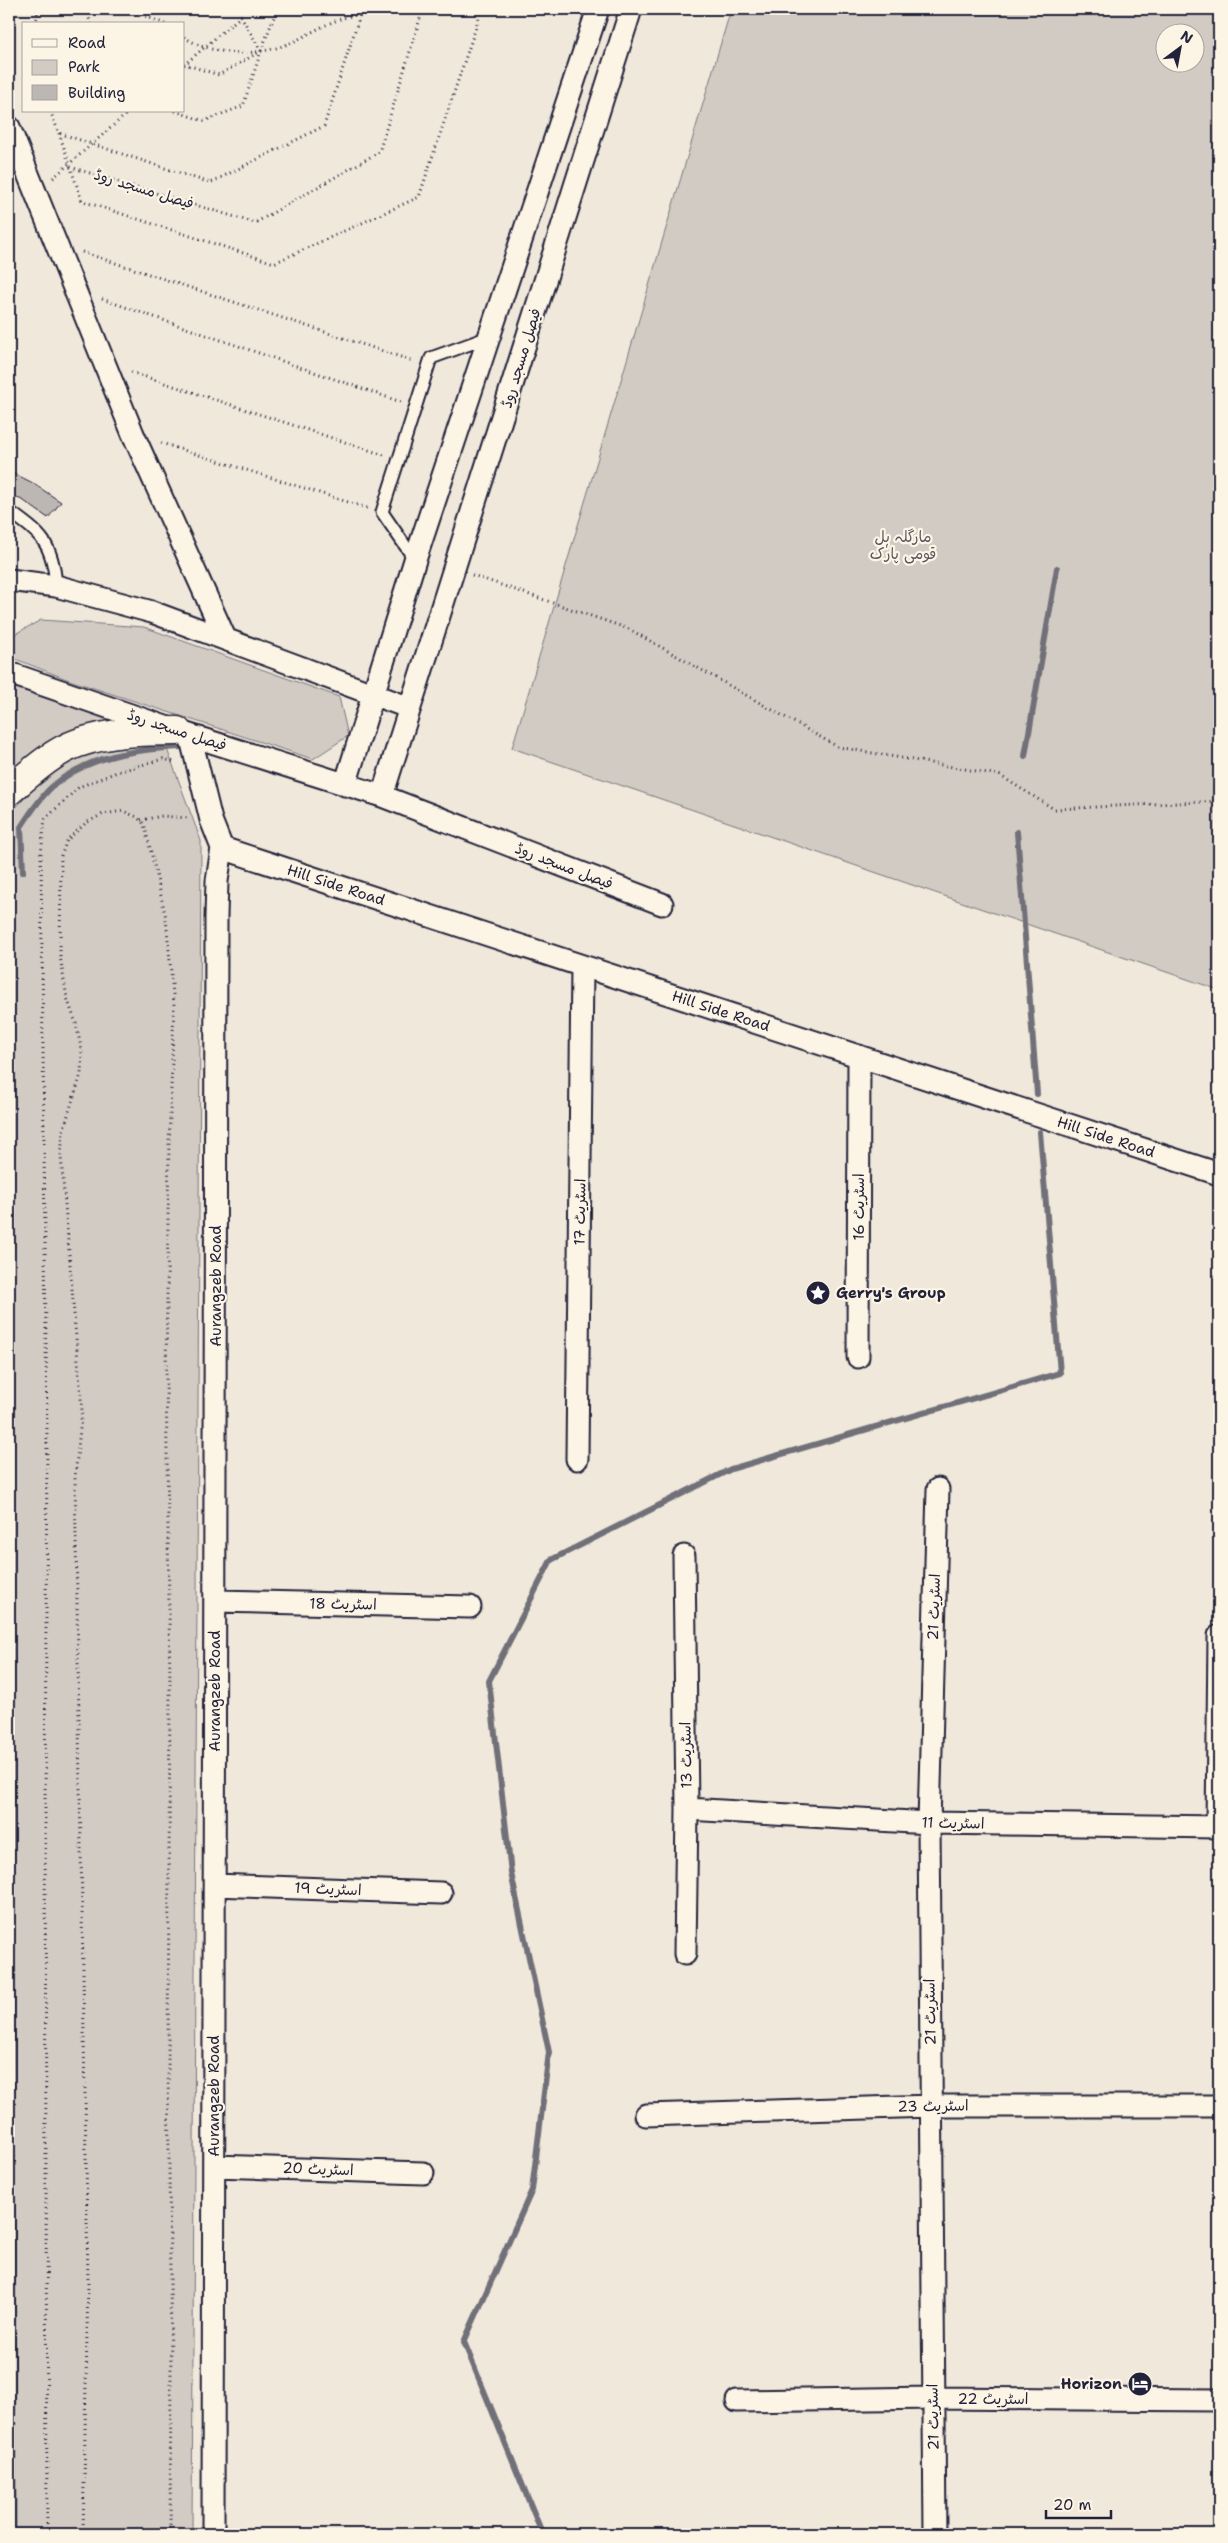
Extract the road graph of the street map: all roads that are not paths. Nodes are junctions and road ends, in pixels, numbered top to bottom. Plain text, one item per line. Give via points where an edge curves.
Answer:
1 (598, 9) edge
2 (631, 9) edge
3 (9, 127) edge
4 (489, 337) junction
5 (9, 511) edge
6 (415, 560) junction
7 (9, 580) edge
8 (56, 586) junction
9 (225, 638) junction
10 (9, 673) edge
11 (373, 693) junction
12 (410, 708) junction
13 (184, 733) junction
14 (345, 786) junction
15 (9, 791) edge
16 (382, 796) junction
17 (222, 848) junction
18 (662, 904) dead end
19 (582, 966) junction
20 (859, 1056) junction
21 (1219, 1174) edge
22 (858, 1358) dead end
23 (577, 1459) dead end
24 (938, 1489) dead end
25 (684, 1556) dead end
26 (215, 1601) junction
27 (470, 1607) dead end
28 (1219, 1636) edge
29 (687, 1809) junction
30 (928, 1823) junction
31 (1218, 1827) edge
32 (215, 1885) junction
33 (441, 1893) dead end
34 (685, 1954) dead end
35 (931, 2106) junction
36 (1219, 2106) edge
37 (646, 2114) dead end
38 (214, 2166) junction
39 (422, 2173) dead end
40 (932, 2398) junction
41 (1219, 2400) edge
42 (737, 2401) dead end
43 (214, 2534) edge
44 (935, 2534) edge

1 - 4 street
2 - 12 street, فیصل مسجد روڈ
3 - 9 street via 133,434
4 - 6 street
4 - 6 lane via 431,358 428,366 382,512
5 - 8 lane via 38,532 54,560
6 - 11 street
7 - 8 street
8 - 9 street via 152,612
9 - 11 street
10 - 13 street, فیصل مسجد روڈ
11 - 12 street
11 - 14 street
12 - 16 street, فیصل مسجد روڈ
13 - 14 street, فیصل مسجد روڈ
13 - 15 main road via 114,734 77,744 41,765
13 - 17 street
14 - 16 street, فیصل مسجد روڈ
16 - 18 street, فیصل مسجد روڈ
17 - 19 street, Hill Side Road
17 - 26 street, Aurangzeb Road via 216,881
19 - 20 street, Hill Side Road
19 - 23 street, اسٹریٹ 17
20 - 21 street, Hill Side Road
20 - 22 street, اسٹریٹ 16
24 - 30 street, اسٹریٹ 21
25 - 29 street, اسٹریٹ 13
26 - 27 street, اسٹریٹ 18
26 - 32 street, Aurangzeb Road
28 - 31 street
29 - 30 street, اسٹریٹ 11
29 - 34 street, اسٹریٹ 13
30 - 31 street, اسٹریٹ 11
30 - 35 street, اسٹریٹ 21
32 - 33 street, اسٹریٹ 19
32 - 38 street, Aurangzeb Road
35 - 36 street, اسٹریٹ 23
35 - 37 street, اسٹریٹ 23
35 - 40 street, اسٹریٹ 21
38 - 39 street, اسٹریٹ 20
38 - 43 street, Aurangzeb Road
40 - 41 street, اسٹریٹ 22
40 - 42 street, اسٹریٹ 22
40 - 44 street, اسٹریٹ 21

